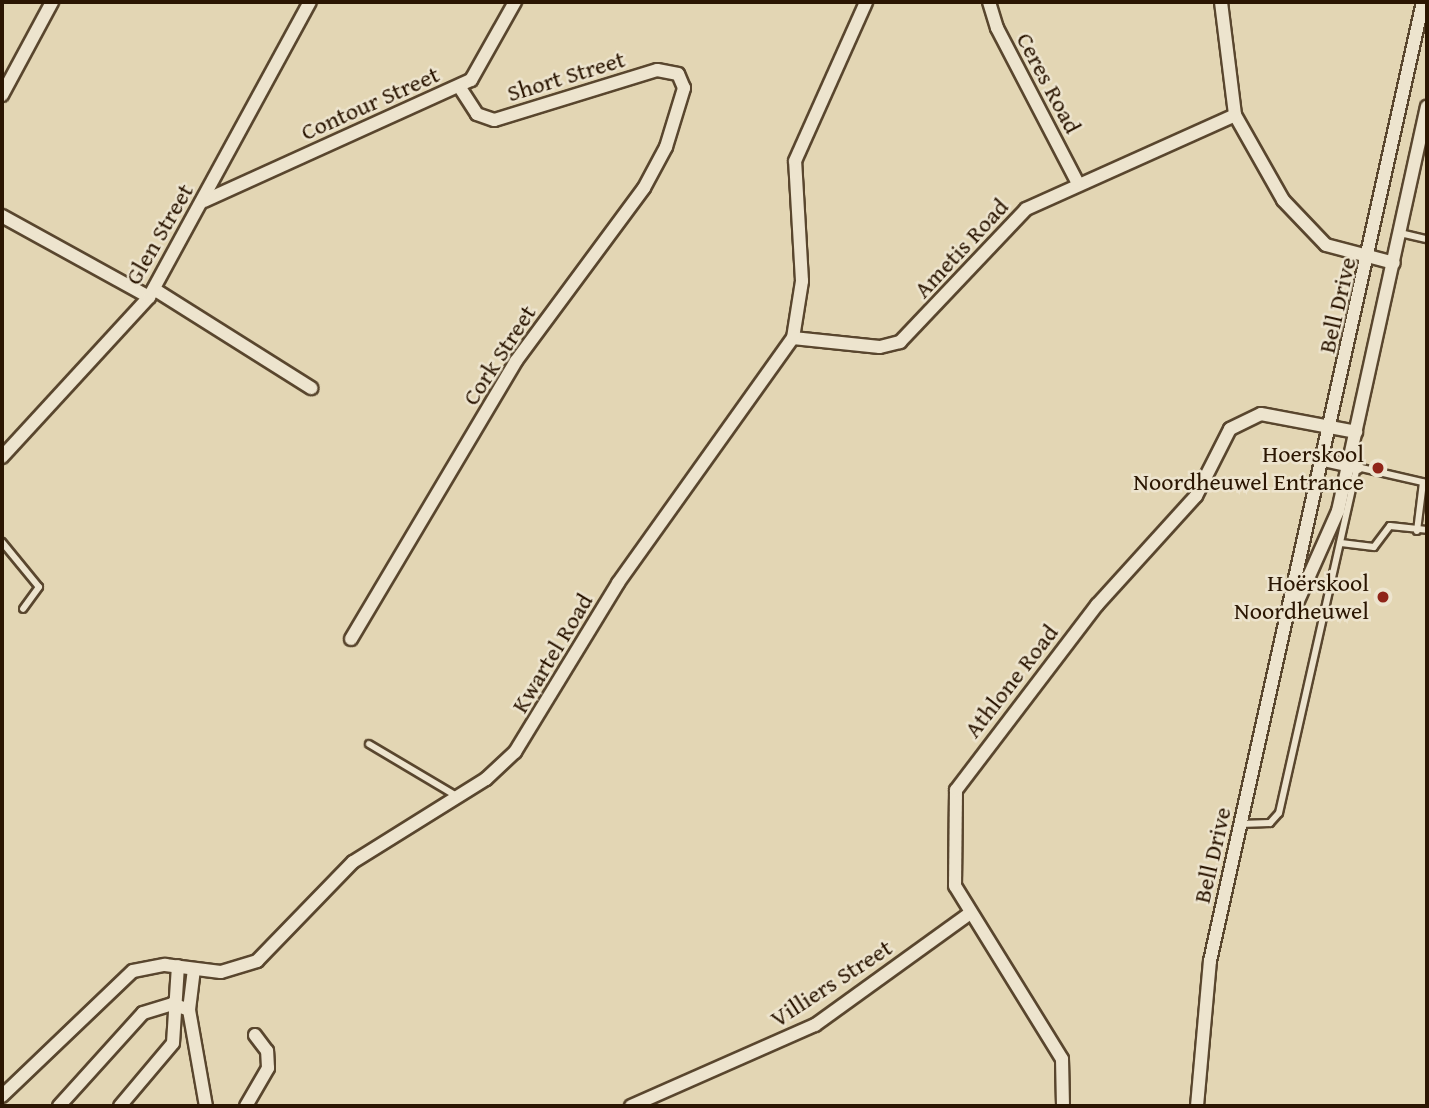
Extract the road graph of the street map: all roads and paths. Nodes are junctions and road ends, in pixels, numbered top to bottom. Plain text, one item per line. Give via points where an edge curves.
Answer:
1 (52, 2) edge
2 (310, 2) edge
3 (515, 2) edge
4 (866, 2) edge
5 (989, 2) edge
6 (1221, 2) edge
7 (1423, 2) edge
8 (459, 86) junction
9 (2, 95) edge
10 (683, 96) joint
11 (1427, 107) edge
12 (1235, 115) junction
13 (1077, 182) junction
14 (203, 201) junction
15 (2, 216) edge
16 (1400, 233) junction
17 (1427, 239) edge
18 (1369, 257) junction
19 (1394, 263) junction
20 (152, 293) junction
21 (793, 338) junction
22 (311, 387) dead end
23 (1330, 427) junction
24 (1356, 432) junction
25 (2, 457) edge
26 (1323, 460) junction
27 (1353, 466) junction
28 (1425, 482) edge
29 (1427, 530) edge
30 (1417, 531) junction
31 (2, 542) edge
32 (1341, 543) junction
33 (23, 609) dead end
34 (1291, 617) junction
35 (351, 639) dead end
36 (369, 744) dead end
37 (455, 795) junction
38 (1240, 824) junction
39 (969, 914) junction
40 (177, 966) junction
41 (194, 968) junction
42 (172, 1004) junction
43 (189, 1010) junction
44 (255, 1035) dead end
45 (2, 1096) edge
46 (202, 1104) edge
47 (59, 1106) edge
48 (120, 1106) edge
49 (246, 1106) edge
50 (632, 1106) edge
51 (1063, 1106) edge
52 (1198, 1106) edge

1 - 9 street
2 - 14 street, Glen Street
3 - 8 street, Contour Street via 480,72
4 - 21 street, Kwartel Road via 795,161 803,281
5 - 13 street, Ceres Road via 996,28
6 - 12 street
7 - 18 street, Bell Drive
8 - 10 street, Short Street via 477,114 494,120 657,70 678,74
8 - 14 street, Contour Street
10 - 35 street, Cork Street via 644,188 516,362
11 - 16 street, Bell Drive
12 - 13 street, Ametis Road
12 - 18 street via 1261,165 1311,234
13 - 21 street, Ametis Road via 1017,215 900,342 880,347
14 - 20 street, Glen Street
15 - 20 street, Glen Street
16 - 17 lane
16 - 19 street, Bell Drive
18 - 19 street
18 - 23 street, Bell Drive
19 - 24 street, Bell Drive
20 - 22 street, Glen Street via 166,297
20 - 25 street, Glen Street
21 - 37 street, Kwartel Road via 618,583 523,742 496,771
23 - 24 street, Athlone Road
23 - 26 street, Bell Drive
23 - 39 street, Athlone Road via 1261,414 1230,429 1188,506 1097,605 964,775 953,797 952,866
24 - 27 street, Bell Drive
26 - 27 street
26 - 34 street, Bell Drive
27 - 28 lane
27 - 32 lane
27 - 34 street, Bell Drive via 1331,531
28 - 30 lane
29 - 30 lane
30 - 32 lane via 1390,526 1374,547
31 - 33 lane via 39,587
32 - 38 lane via 1279,813 1270,823
34 - 38 street, Bell Drive
36 - 37 lane
37 - 41 street, Kwartel Road via 353,862 257,961 234,971
38 - 52 street, Bell Drive via 1204,998
39 - 50 street, Villiers Street via 815,1025
39 - 51 street, Athlone Road via 1062,1059
40 - 41 street, Kwartel Road
40 - 42 street
40 - 45 street, Kwartel Road via 144,967 123,978
41 - 43 street
42 - 43 street
42 - 47 street via 152,1007 126,1028
42 - 48 street via 173,1042
43 - 46 street
44 - 49 street via 267,1051 268,1068

